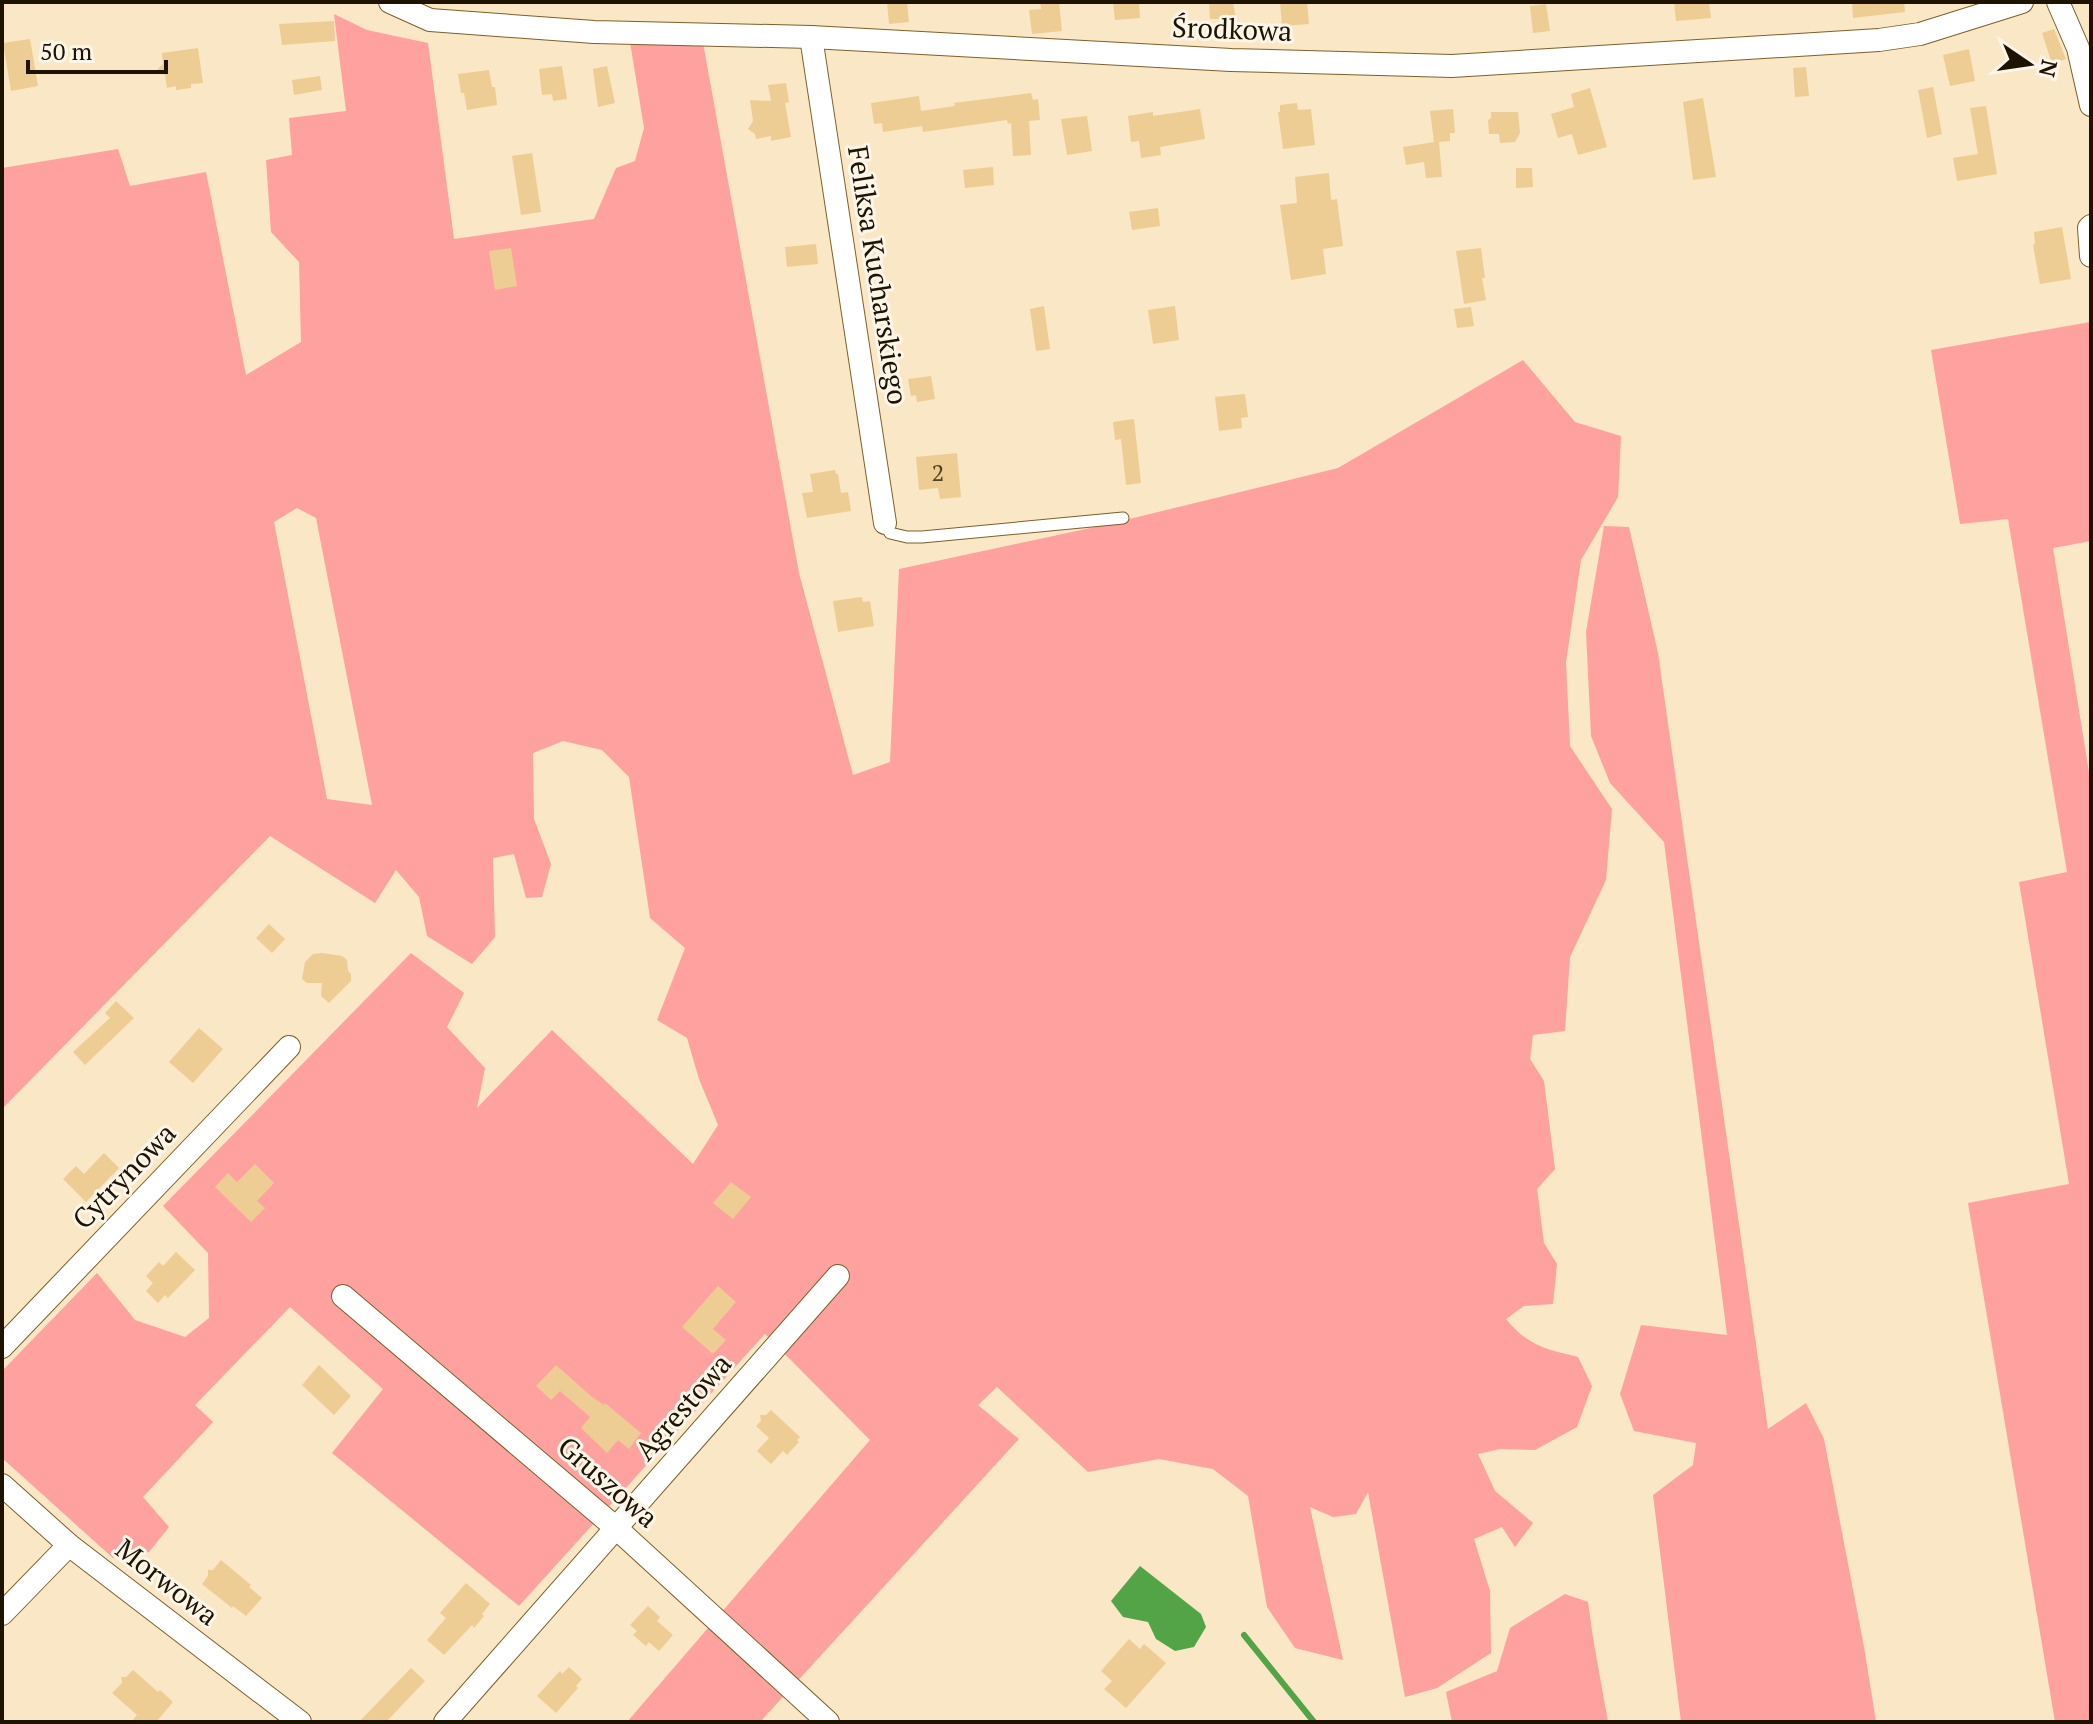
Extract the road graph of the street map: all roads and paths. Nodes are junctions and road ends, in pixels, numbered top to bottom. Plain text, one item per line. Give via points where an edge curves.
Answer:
1 (390, 2) edge
2 (2022, 2) edge
3 (2058, 2) edge
4 (811, 37) junction
5 (2091, 105) edge
6 (2091, 226) edge
7 (2091, 256) edge
8 (1123, 518) dead end
9 (885, 523) joint
10 (289, 1047) dead end
11 (838, 1276) dead end
12 (343, 1296) dead end
13 (2, 1347) edge
14 (2, 1485) edge
15 (616, 1528) junction
16 (69, 1545) junction
17 (2, 1614) edge
18 (300, 1722) edge
19 (445, 1722) edge
20 (828, 1722) edge

1 - 4 street, Środkowa via 430,20 594,32
2 - 4 street, Środkowa via 1920,34 1879,40 1452,66
3 - 5 street via 2078,48
4 - 9 street, Feliksa Kucharskiego
6 - 7 street
8 - 9 lane via 922,537 890,533
10 - 13 street, Cytrynowa
11 - 15 street, Agrestowa
12 - 15 street, Gruszowa
14 - 16 street, Morwowa
15 - 19 street, Agrestowa
15 - 20 street, Gruszowa
16 - 17 street
16 - 18 street, Morwowa

